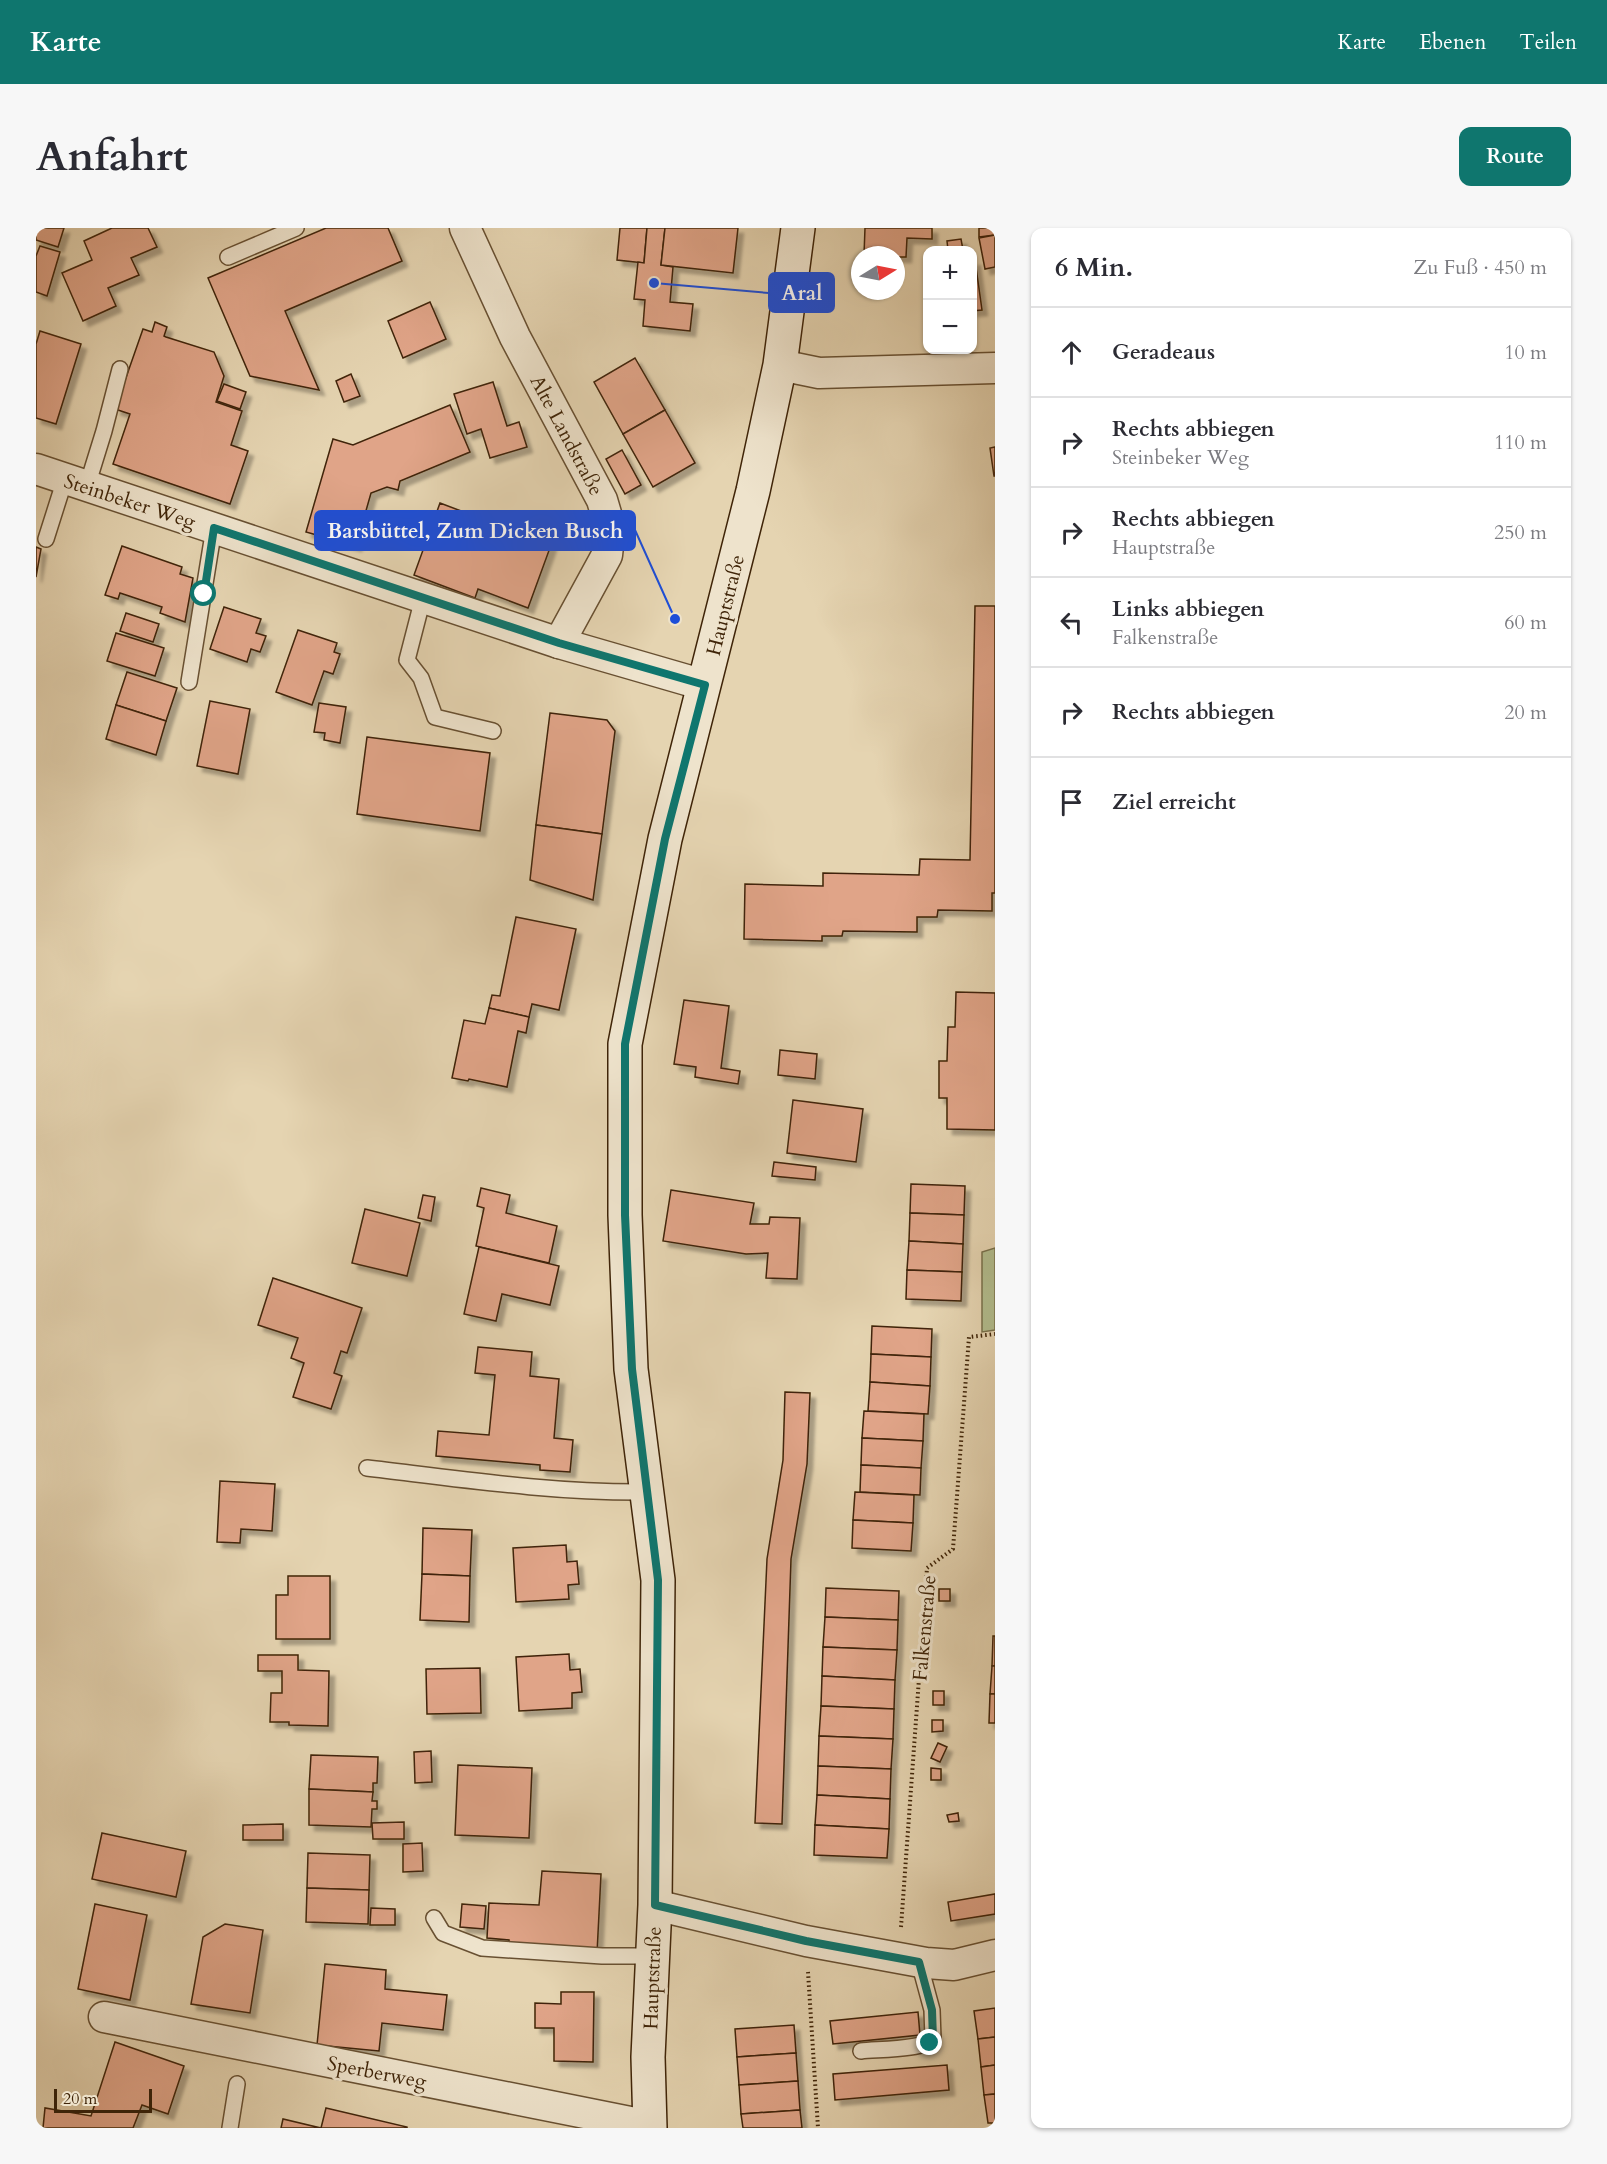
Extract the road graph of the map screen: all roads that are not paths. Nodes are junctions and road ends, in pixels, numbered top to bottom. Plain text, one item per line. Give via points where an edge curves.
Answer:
1 (296, 228) edge
2 (465, 228) edge
3 (798, 228) edge
4 (228, 257) dead end
5 (780, 365) junction
6 (995, 368) edge
7 (120, 369) dead end
8 (36, 469) edge
9 (76, 482) junction
10 (214, 528) junction
11 (46, 539) dead end
12 (423, 598) junction
13 (559, 643) junction
14 (189, 682) dead end
15 (705, 685) junction
16 (493, 731) dead end
17 (367, 1468) dead end
18 (647, 1492) junction
19 (655, 1905) junction
20 (434, 1917) dead end
21 (995, 1955) edge
22 (652, 1956) junction
23 (909, 1960) junction
24 (104, 2018) dead end
25 (861, 2051) dead end
26 (237, 2084) dead end
27 (650, 2127) edge
28 (230, 2128) edge

1 - 4 lane
2 - 13 street, Alte Landstraße via 515,337 602,500 610,526 607,555
3 - 5 street, Hauptstraße
5 - 6 street via 819,373
5 - 15 street, Hauptstraße
7 - 9 lane via 104,431
8 - 9 street, Steinbeker Weg
9 - 10 street, Steinbeker Weg
9 - 11 lane
10 - 12 street, Steinbeker Weg
10 - 14 lane
12 - 13 street, Steinbeker Weg
12 - 16 lane via 407,660 421,678 435,717
13 - 15 street, Steinbeker Weg
15 - 18 street, Hauptstraße via 665,839 625,1044 625,1215 632,1369
17 - 18 lane via 525,1486
18 - 19 street, Hauptstraße via 658,1580
19 - 22 street, Hauptstraße
19 - 23 street via 806,1941
20 - 22 lane via 442,1933 482,1948
21 - 23 street via 954,1965
22 - 27 street, Hauptstraße
23 - 25 lane via 932,2010 933,2039 919,2046
24 - 27 street, Sperberweg
26 - 28 lane

